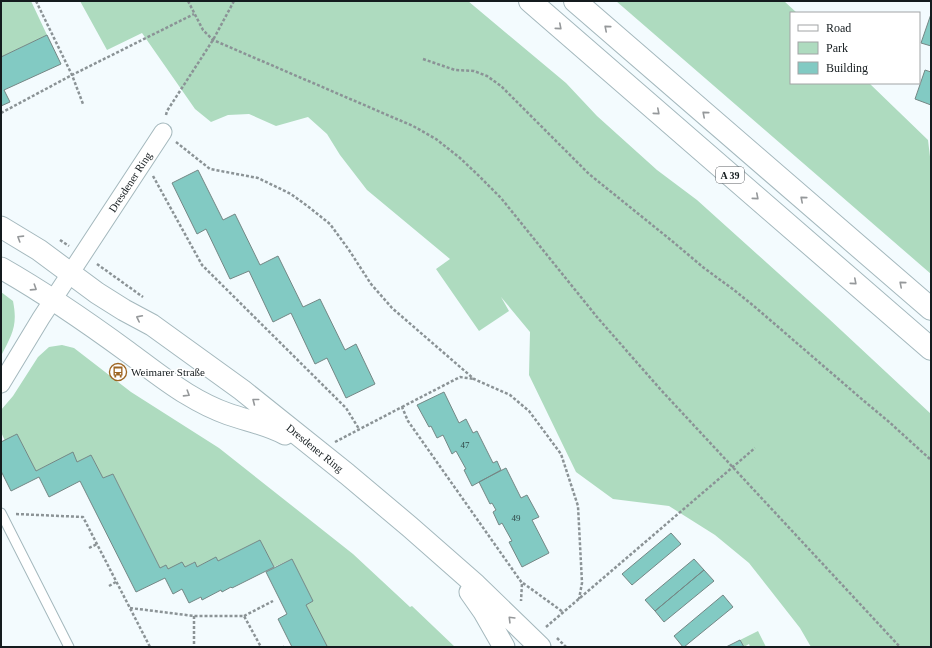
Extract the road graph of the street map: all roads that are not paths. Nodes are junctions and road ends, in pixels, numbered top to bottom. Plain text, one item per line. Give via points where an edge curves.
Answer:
1 (530, 1) edge
2 (575, 1) edge
3 (163, 132) road end
4 (1, 227) edge
5 (1, 268) edge
6 (71, 273) junction
7 (53, 300) junction
8 (931, 309) edge
9 (931, 349) edge
10 (1, 384) edge
11 (1, 513) edge
12 (69, 647) edge
13 (504, 647) edge
14 (540, 647) edge

1 -> 9 highway, A 39
8 -> 2 highway, A 39
3 - 6 street, Dresdener Ring
6 -> 4 street, Dresdener Ring
5 -> 7 street, Dresdener Ring
6 - 7 street, Dresdener Ring
14 -> 6 street, Dresdener Ring via 410,527 286,425 167,335 97,293
7 - 10 street
7 -> 13 street, Dresdener Ring via 208,406 262,424 288,436 380,512 470,592
11 - 12 lane

